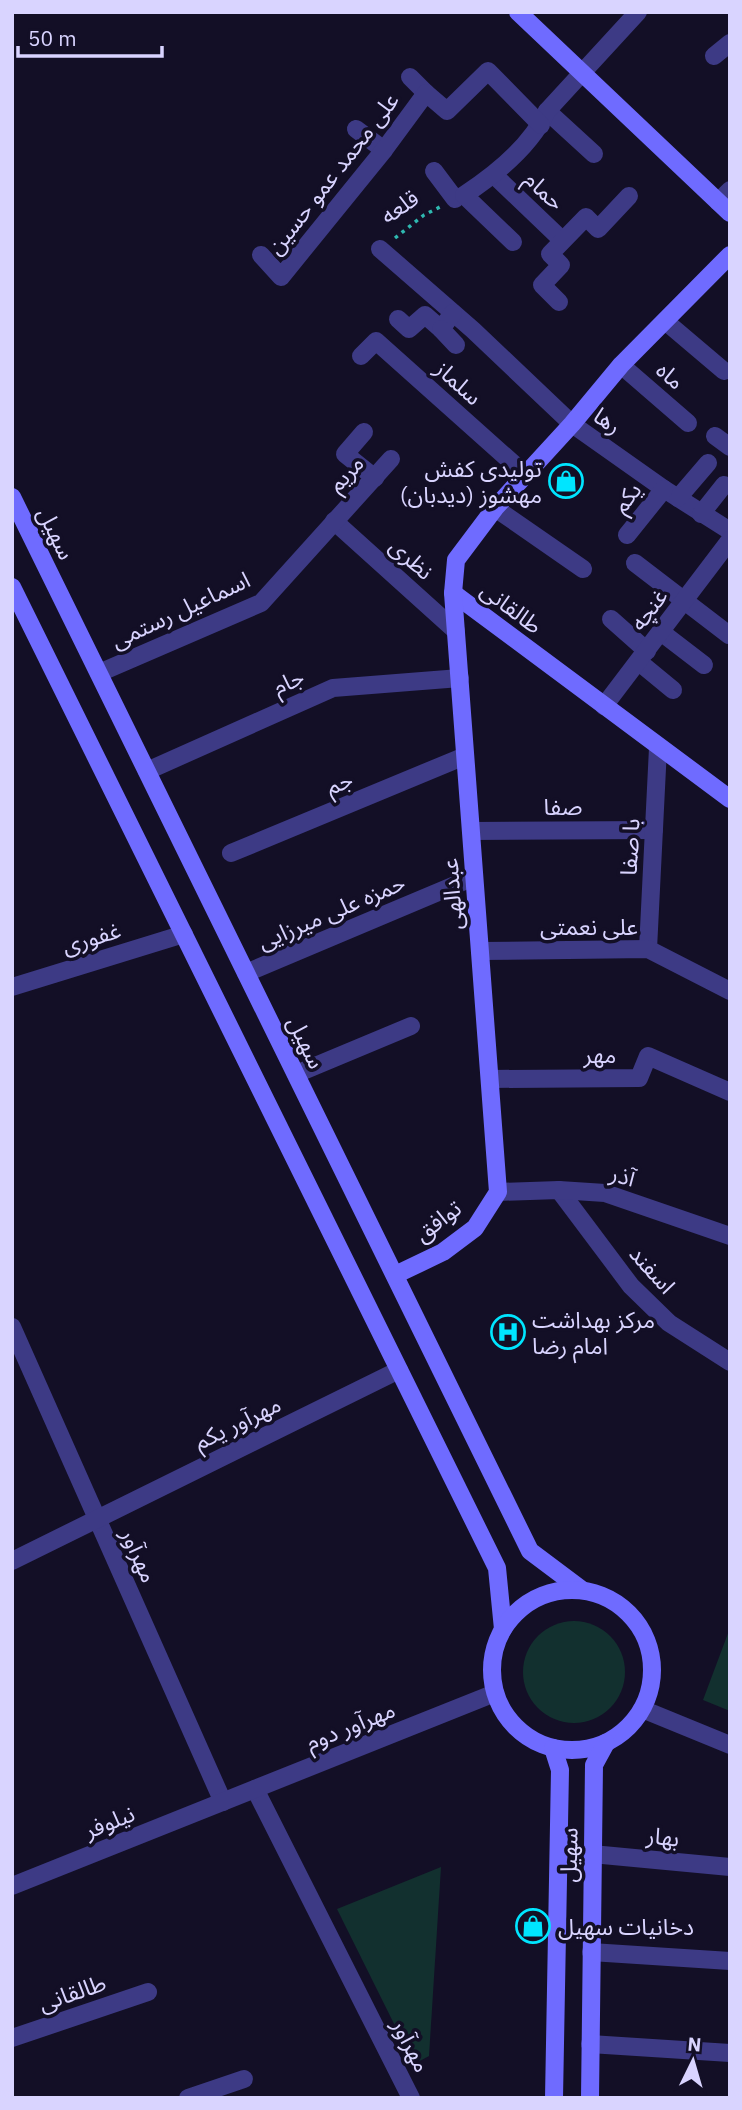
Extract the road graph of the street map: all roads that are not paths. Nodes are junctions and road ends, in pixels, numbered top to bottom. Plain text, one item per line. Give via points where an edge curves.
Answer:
1 (517, 12) edge
2 (638, 12) edge
3 (730, 43) edge
4 (714, 56) dead end
5 (581, 73) junction
6 (410, 77) dead end
7 (426, 93) junction
8 (544, 118) junction
9 (356, 129) dead end
10 (384, 150) junction
11 (594, 154) dead end
12 (434, 171) dead end
13 (494, 175) junction
14 (629, 196) dead end
15 (459, 197) junction
16 (726, 202) edge
17 (562, 240) junction
18 (513, 242) dead end
19 (380, 249) road end
20 (261, 255) dead end
21 (729, 256) edge
22 (559, 302) dead end
23 (453, 313) junction
24 (398, 319) dead end
25 (665, 321) junction
26 (441, 329) junction
27 (473, 330) joint
28 (456, 345) dead end
29 (361, 356) dead end
30 (621, 365) junction
31 (724, 371) dead end
32 (688, 423) dead end
33 (572, 424) junction
34 (364, 432) dead end
35 (391, 459) dead end
36 (708, 463) dead end
37 (526, 475) junction
38 (375, 478) junction
39 (724, 485) dead end
40 (671, 493) junction
41 (12, 497) edge
42 (495, 508) junction
43 (701, 514) junction
44 (334, 521) junction
45 (730, 531) edge
46 (627, 535) dead end
47 (730, 540) edge
48 (635, 563) dead end
49 (583, 569) dead end
50 (12, 587) edge
51 (453, 593) junction
52 (685, 601) junction
53 (611, 619) dead end
54 (456, 631) junction
55 (662, 632) junction
56 (729, 635) edge
57 (643, 656) junction
58 (704, 665) dead end
59 (99, 673) junction
60 (460, 678) junction
61 (673, 690) dead end
62 (604, 706) junction
63 (658, 748) junction
64 (466, 756) junction
65 (147, 771) junction
66 (728, 794) edge
67 (654, 830) junction
68 (471, 831) junction
69 (231, 853) dead end
70 (474, 877) junction
71 (184, 934) junction
72 (648, 949) junction
73 (480, 951) junction
74 (246, 973) junction
75 (12, 987) edge
76 (730, 991) edge
77 (411, 1026) dead end
78 (296, 1074) junction
79 (490, 1079) junction
80 (730, 1092) edge
81 (559, 1190) junction
82 (498, 1192) junction
83 (730, 1236) edge
84 (395, 1275) junction
85 (12, 1328) edge
86 (730, 1362) edge
87 (399, 1370) junction
88 (97, 1518) junction
89 (12, 1560) edge
90 (582, 1590) junction
91 (503, 1629) junction
92 (495, 1693) junction
93 (642, 1709) junction
94 (606, 1743) junction
95 (730, 1745) edge
96 (553, 1748) junction
97 (255, 1789) junction
98 (223, 1802) junction
99 (592, 1854) junction
100 (730, 1867) edge
101 (12, 1886) edge
102 (591, 1952) junction
103 (730, 1961) edge
104 (148, 1992) dead end
105 (12, 2038) edge
106 (590, 2044) junction
107 (730, 2053) edge
108 (243, 2079) dead end
109 (188, 2098) edge
110 (411, 2098) edge
111 (554, 2098) edge
112 (590, 2098) edge

1 - 5 main road
2 - 5 street
3 - 4 street
5 - 8 street
5 - 16 main road
6 - 7 street
7 - 8 street, علی محمد عمو حسین via 447,111 488,71
7 - 10 street, علی محمد عمو حسین
8 - 11 street
8 - 13 street
9 - 10 street
10 - 20 street, علی محمد عمو حسین via 281,277
12 - 15 street
13 - 15 street
13 - 17 street, حمام
14 - 17 street via 598,229 586,217
15 - 18 street
17 - 22 street via 550,254 561,265 542,285
19 - 23 street, قلعه
21 - 25 main road, طالقانی
23 - 26 street
23 - 27 street, قلعه
24 - 26 street via 409,329 425,315
25 - 30 main road, طالقانی
25 - 31 street
26 - 28 street
27 - 33 street, رها
29 - 37 street, سلماز via 376,341
30 - 32 street, ماه
30 - 33 main road, طالقانی
33 - 37 main road, طالقانی
33 - 40 street, رها
34 - 38 street via 345,454
35 - 38 street, مریم
36 - 40 street, یکم
37 - 42 main road, طالقانی
38 - 44 street, مریم
39 - 43 street
40 - 43 street, رها
40 - 46 street, یکم
41 - 59 main road, سهیل
42 - 49 street
42 - 51 main road, طالقانی via 456,560
43 - 45 street, رها
44 - 54 street, نظری
44 - 59 street, اسماعیل رستمی via 261,603
47 - 52 street, غنچه
48 - 52 street
50 - 71 main road
51 - 54 main road, عبدالهی
51 - 62 main road, طالقانی
52 - 55 street, غنچه
52 - 56 street
53 - 57 street
54 - 60 main road, عبدالهی
55 - 57 street, غنچه
55 - 58 street
57 - 61 street
57 - 62 street, غنچه
59 - 65 main road, سهیل
60 - 64 main road, عبدالهی
60 - 65 street, جام via 334,688
62 - 63 main road, طالقانی
63 - 66 main road, طالقانی
63 - 67 street, با صفا
64 - 68 main road, عبدالهی
64 - 69 street, جم
65 - 74 main road, سهیل
67 - 68 street, صفا
67 - 72 street, با صفا
68 - 70 main road, عبدالهی
70 - 73 main road, عبدالهی
70 - 74 street, حمزه علی میرزایی
71 - 75 street, غفوری
71 - 87 main road
72 - 73 street, علی نعمتی
72 - 76 street, علی نعمتی
73 - 79 main road, عبدالهی
74 - 78 main road, سهیل
77 - 78 street
78 - 84 main road, سهیل
79 - 80 street, مهر via 639,1078 648,1055
79 - 82 main road, عبدالهی
81 - 82 street, آذر
81 - 83 street, آذر via 605,1193
81 - 86 street, اسفند via 631,1286 670,1323
82 - 84 main road, توافق via 475,1228 443,1252
84 - 90 main road, سهیل via 530,1551
85 - 88 street, مهرآور
87 - 88 street, مهرآور یکم
87 - 91 main road via 497,1568
88 - 89 street, مهرآور یکم
88 - 98 street, مهرآور
90 - 91 main road via 537,1598 517,1611
90 - 93 main road via 607,1598 629,1613 644,1634 652,1659 652,1685
91 - 92 main road via 494,1650
92 - 96 main road via 508,1718 528,1737
92 - 97 street, مهرآور دوم
93 - 94 main road via 627,1729
93 - 95 street
94 - 96 main road via 580,1750
94 - 99 main road, سهیل via 594,1765
96 - 111 main road, سهیل via 560,1770
97 - 98 street, مهرآور دوم
97 - 110 street, مهرآور
98 - 101 street, نیلوفر
99 - 100 street, بهار
99 - 102 main road, سهیل
102 - 103 street
102 - 106 main road, سهیل
104 - 105 street, طالقانی
106 - 107 street
106 - 112 main road, سهیل
108 - 109 street

